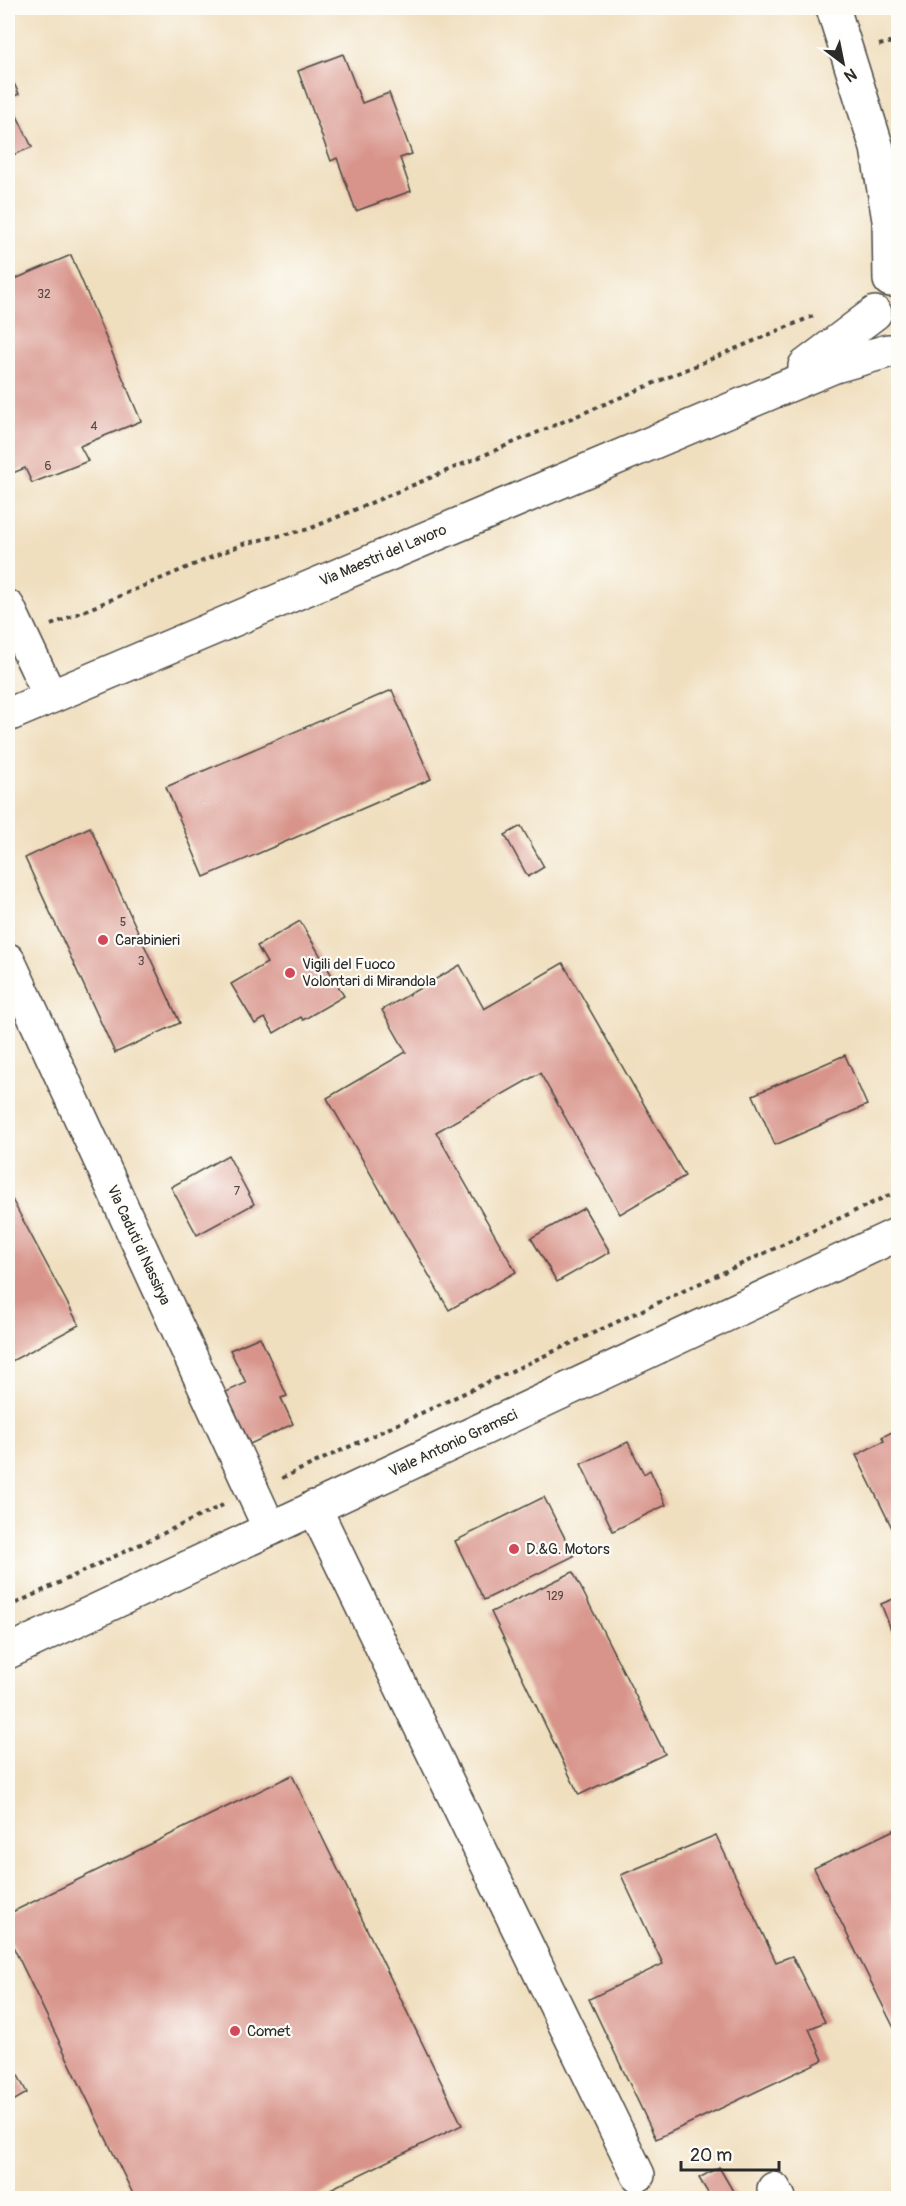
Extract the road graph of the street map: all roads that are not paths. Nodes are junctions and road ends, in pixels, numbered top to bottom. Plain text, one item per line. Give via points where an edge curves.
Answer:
1 (833, 8) edge
2 (877, 148) junction
3 (898, 193) edge
4 (894, 276) edge
5 (875, 313) junction
6 (893, 356) edge
7 (758, 398) junction
8 (8, 607) edge
9 (50, 696) junction
10 (8, 715) edge
11 (8, 960) edge
12 (898, 1234) edge
13 (314, 1507) junction
14 (270, 1529) junction
15 (8, 1652) edge
16 (638, 2175) dead end

1 - 2 street
2 - 3 street
2 - 4 street
4 - 5 street via 879,295
5 - 6 street via 880,340
5 - 7 street, Via Maestri del Lavoro via 841,342
6 - 7 street, Via Maestri del Lavoro via 835,366
7 - 9 street, Via Maestri del Lavoro
8 - 9 street
9 - 10 street, Via Maestri del Lavoro
11 - 14 street, Via Caduti di Nassirya
12 - 13 street, Viale Antonio Gramsci
13 - 14 street, Viale Antonio Gramsci
13 - 16 street
14 - 15 street, Viale Antonio Gramsci

